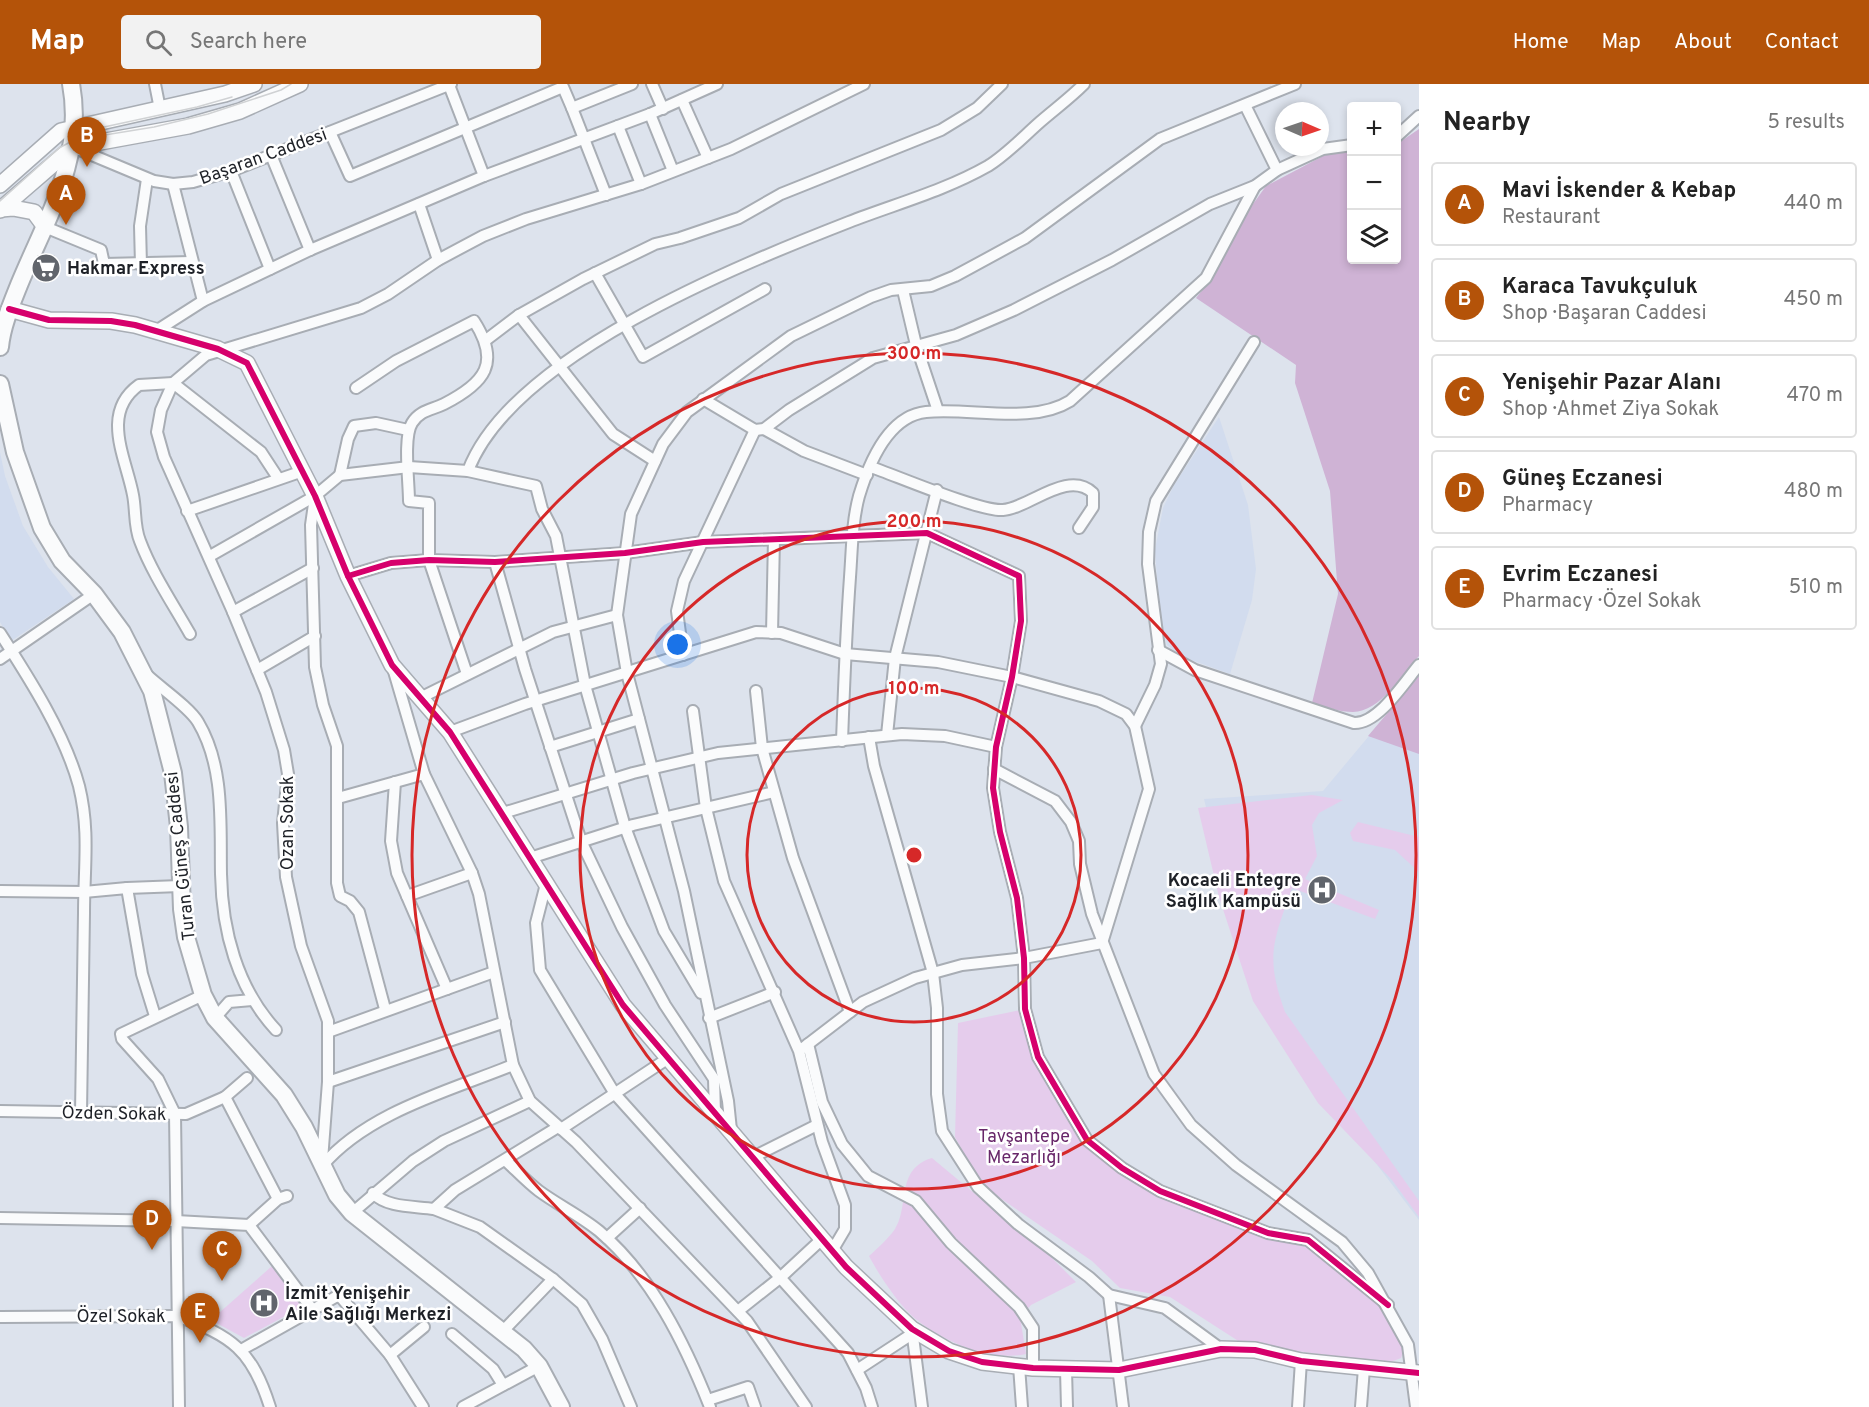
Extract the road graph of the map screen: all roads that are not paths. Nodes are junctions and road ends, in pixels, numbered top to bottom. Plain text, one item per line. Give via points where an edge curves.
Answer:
1 (71, 84) edge
2 (155, 84) edge
3 (254, 84) edge
4 (300, 84) edge
5 (450, 84) edge
6 (632, 84) edge
7 (652, 84) edge
8 (717, 84) edge
9 (864, 84) edge
10 (1002, 84) edge
11 (1084, 84) edge
12 (1296, 84) edge
13 (562, 86) edge
14 (431, 88) edge
15 (224, 89) edge
16 (682, 100) junction
17 (1245, 105) junction
18 (572, 108) junction
19 (663, 108) junction
20 (160, 109) junction
21 (651, 114) junction
22 (1419, 116) edge
23 (75, 126) junction
24 (465, 126) junction
25 (618, 126) junction
26 (330, 132) junction
27 (1401, 132) edge
28 (586, 138) junction
29 (1347, 145) edge
30 (73, 147) junction
31 (271, 155) junction
32 (708, 158) junction
33 (1277, 170) junction
34 (231, 171) junction
35 (673, 171) junction
36 (484, 176) junction
37 (147, 179) junction
38 (173, 184) junction
39 (641, 184) junction
40 (0, 185) edge
41 (1255, 186) junction
42 (606, 195) junction
43 (419, 204) junction
44 (0, 209) edge
45 (45, 227) junction
46 (310, 250) junction
47 (438, 260) junction
48 (191, 262) junction
49 (141, 265) junction
50 (270, 269) junction
51 (595, 273) junction
52 (765, 289) dead end
53 (903, 290) junction
54 (203, 301) junction
55 (9, 309) junction
56 (519, 315) junction
57 (2, 326) edge
58 (625, 326) junction
59 (156, 331) junction
60 (486, 340) junction
61 (1254, 342) dead end
62 (916, 345) junction
63 (0, 347) edge
64 (218, 349) junction
65 (558, 366) junction
66 (173, 383) junction
67 (0, 384) edge
68 (356, 388) dead end
69 (703, 399) junction
70 (938, 411) junction
71 (2, 412) edge
72 (760, 429) junction
73 (408, 430) junction
74 (655, 460) junction
75 (409, 467) junction
76 (303, 471) junction
77 (468, 471) junction
78 (869, 471) junction
79 (340, 475) junction
80 (278, 478) junction
81 (937, 490) junction
82 (315, 496) junction
83 (188, 511) junction
84 (1079, 528) dead end
85 (927, 533) junction
86 (853, 535) junction
87 (774, 539) junction
88 (703, 542) junction
89 (625, 553) junction
90 (210, 556) junction
91 (559, 558) junction
92 (429, 560) junction
93 (495, 562) junction
94 (313, 568) junction
95 (348, 576) junction
96 (94, 594) junction
97 (232, 612) junction
98 (617, 615) junction
99 (572, 627) junction
100 (0, 633) edge
101 (772, 633) junction
102 (190, 634) dead end
103 (315, 636) junction
104 (518, 648) junction
105 (1158, 650) junction
106 (12, 651) junction
107 (845, 654) junction
108 (683, 655) junction
109 (894, 658) junction
110 (0, 659) edge
111 (392, 665) junction
112 (1419, 665) edge
113 (256, 670) junction
114 (627, 673) junction
115 (145, 674) junction
116 (466, 674) junction
117 (1012, 677) junction
118 (585, 685) junction
119 (756, 691) dead end
120 (420, 698) junction
121 (536, 700) junction
122 (693, 711) dead end
123 (639, 719) junction
124 (1135, 726) junction
125 (450, 732) junction
126 (599, 732) junction
127 (887, 735) junction
128 (868, 737) junction
129 (842, 741) junction
130 (550, 747) junction
131 (996, 747) junction
132 (762, 748) junction
133 (699, 757) junction
134 (653, 769) junction
135 (994, 769) junction
136 (424, 774) junction
137 (612, 779) junction
138 (395, 782) junction
139 (774, 792) junction
140 (565, 793) junction
141 (338, 798) junction
142 (706, 808) junction
143 (503, 813) junction
144 (665, 817) junction
145 (625, 827) junction
146 (581, 841) junction
147 (530, 858) junction
148 (472, 873) junction
149 (546, 884) junction
150 (180, 886) junction
151 (126, 888) junction
152 (0, 891) edge
153 (84, 892) junction
154 (406, 896) junction
155 (1102, 943) junction
156 (1024, 958) junction
157 (494, 972) junction
158 (933, 973) junction
159 (447, 989) junction
160 (775, 992) junction
161 (203, 995) junction
162 (252, 999) junction
163 (706, 1002) junction
164 (385, 1009) junction
165 (850, 1012) junction
166 (155, 1016) junction
167 (215, 1018) junction
168 (709, 1018) junction
169 (505, 1022) junction
170 (276, 1030) dead end
171 (328, 1032) junction
172 (804, 1048) junction
173 (667, 1059) junction
174 (513, 1065) junction
175 (247, 1078) dead end
176 (328, 1082) junction
177 (615, 1094) junction
178 (225, 1097) junction
179 (530, 1101) junction
180 (0, 1111) edge
181 (81, 1113) junction
182 (715, 1113) junction
183 (175, 1114) junction
184 (818, 1125) junction
185 (560, 1128) junction
186 (731, 1131) junction
187 (753, 1157) junction
188 (505, 1160) junction
189 (322, 1166) junction
190 (373, 1193) junction
191 (640, 1208) junction
192 (434, 1209) junction
193 (352, 1213) junction
194 (0, 1218) edge
195 (176, 1221) junction
196 (249, 1225) junction
197 (607, 1238) junction
198 (827, 1245) junction
199 (782, 1277) junction
200 (553, 1279) junction
201 (1109, 1295) junction
202 (1388, 1305) junction
203 (312, 1310) junction
204 (738, 1311) junction
205 (177, 1316) junction
206 (0, 1317) edge
207 (424, 1326) dead end
208 (503, 1331) junction
209 (912, 1331) junction
210 (452, 1334) dead end
211 (1221, 1348) junction
212 (241, 1350) junction
213 (390, 1355) junction
214 (1301, 1361) junction
215 (539, 1366) junction
216 (1026, 1367) junction
217 (1364, 1368) junction
218 (857, 1370) junction
219 (1066, 1370) junction
220 (1119, 1370) junction
221 (1416, 1373) edge
222 (503, 1385) junction
223 (709, 1403) edge
224 (179, 1407) edge
225 (270, 1407) edge
226 (423, 1407) edge
227 (463, 1407) edge
228 (561, 1407) edge
229 (631, 1407) edge
230 (755, 1407) edge
231 (806, 1407) edge
232 (872, 1407) edge
233 (922, 1407) edge
234 (1022, 1407) edge
235 (1067, 1407) edge
236 (1123, 1407) edge
237 (1298, 1407) edge
238 (1361, 1407) edge
239 (1416, 1407) edge

1 - 23 main road
2 - 20 street
3 - 15 street
4 - 30 street via 257,104 188,126
5 - 14 street, Başaran Caddesi
5 - 24 street
6 - 18 street
7 - 19 street
8 - 16 street
9 - 32 street
10 - 51 street via 977,108 941,130 781,194 739,218 656,244
11 - 58 street via 989,165 764,257
12 - 17 street
13 - 18 street
13 - 24 street
14 - 26 street, Başaran Caddesi
15 - 20 street
16 - 19 street
16 - 32 street
17 - 33 street
17 - 53 street via 1160,139 1038,228 983,262 931,286
18 - 28 street
19 - 21 street
20 - 23 street
21 - 25 street
21 - 35 street
22 - 27 street
23 - 30 main road
23 - 40 street via 53,136
24 - 26 street via 350,176
24 - 36 street
25 - 28 street
25 - 39 street
26 - 31 street, Başaran Caddesi
28 - 36 street
28 - 42 street
29 - 33 street via 1332,146
30 - 37 street, Başaran Caddesi
30 - 44 street
30 - 45 main road
31 - 34 street, Başaran Caddesi
31 - 46 street
32 - 35 street
33 - 41 street
34 - 38 street, Başaran Caddesi via 193,183
34 - 50 street
35 - 39 street
36 - 43 street
37 - 38 street, Başaran Caddesi
37 - 49 street via 140,226
38 - 48 street
39 - 42 street
41 - 62 street via 1210,204 1014,310 956,335
41 - 70 street via 1206,278 1070,401 1042,412
42 - 47 street via 504,226
43 - 46 street
43 - 47 street
44 - 45 street via 34,212
45 - 49 street via 101,250 104,264
45 - 55 main road
46 - 50 street
47 - 64 street via 361,308
48 - 49 street
48 - 54 street
50 - 54 street
51 - 56 street
51 - 58 street
52 - 58 street via 643,357
53 - 62 street
53 - 69 street via 883,292 852,304 791,336
54 - 59 street
55 - 57 main road
55 - 59 street via 49,320 122,322
56 - 60 street
56 - 65 street
57 - 63 main road
58 - 65 street
59 - 64 street
60 - 68 street via 474,321 396,361
60 - 73 street via 487,366 477,381 445,404 424,412
61 - 105 street via 1154,508 1148,564
62 - 70 street
62 - 72 street via 859,365
64 - 66 street via 206,354
64 - 76 street via 237,355 252,368
65 - 74 street via 614,434
65 - 77 street via 499,418 479,443
66 - 80 street via 261,452
66 - 83 street, Ozan Sokak via 161,410 157,432 160,448
66 - 102 street via 145,383 133,389 122,401 118,428 138,538
67 - 71 main road, Turan Güneş Caddesi
69 - 72 street
69 - 74 street via 674,428
70 - 78 street via 918,413 898,422
71 - 96 main road, Turan Güneş Caddesi via 42,528 62,561
72 - 78 street via 804,451
72 - 88 street
73 - 75 street
73 - 79 street via 376,423 354,426
74 - 89 street via 634,505
75 - 77 street
75 - 79 street
75 - 92 street via 409,501 429,503
76 - 80 street
76 - 82 street
77 - 91 street via 538,488 542,509 556,536
78 - 81 street
78 - 86 street via 859,496
79 - 82 street
80 - 83 street
81 - 84 street via 1000,510 1056,489 1086,487 1093,492 1093,507
81 - 85 street
82 - 90 street
82 - 94 street via 311,525
82 - 95 street
83 - 90 street, Ozan Sokak
85 - 86 street
85 - 109 street
85 - 117 street via 1019,576 1021,621
86 - 87 street
86 - 107 street
87 - 88 street
87 - 101 street
88 - 89 street
88 - 108 street via 684,581 677,611
89 - 91 street
89 - 98 street
90 - 97 street, Ozan Sokak
91 - 93 street
91 - 99 street
92 - 93 street
92 - 95 street via 391,563
92 - 116 street
93 - 104 street
94 - 97 street
94 - 103 street
95 - 111 street
96 - 106 street
96 - 115 main road, Turan Güneş Caddesi via 122,632
97 - 113 street, Ozan Sokak
98 - 99 street
98 - 114 street
99 - 104 street
99 - 118 street
100 - 106 street
101 - 107 street
101 - 108 street via 756,632
103 - 113 street
103 - 141 street via 317,679 337,746
104 - 116 street
104 - 121 street
105 - 112 street via 1195,670 1354,723 1363,723 1376,715
105 - 124 street via 1161,664 1157,679
106 - 110 street
106 - 153 street via 63,744 79,786 88,835
107 - 109 street
107 - 129 street
108 - 114 street
109 - 117 street
109 - 127 street
111 - 120 street
111 - 136 street
113 - 171 street, Ozan Sokak via 284,750 288,774 283,823 286,877 301,946 328,1021
114 - 118 street
114 - 123 street
115 - 150 main road, Turan Güneş Caddesi via 173,773
115 - 162 street via 198,721 217,772 221,877 230,946
116 - 120 street
117 - 124 street via 1114,706
117 - 131 street
118 - 121 street
118 - 126 street
119 - 132 street
120 - 125 street
121 - 125 street
121 - 130 street
122 - 133 street
123 - 126 street
123 - 134 street
124 - 155 street via 1149,789
125 - 143 street
126 - 130 street
126 - 137 street
127 - 128 street
127 - 131 street via 945,736
128 - 129 street
128 - 158 street
129 - 132 street
130 - 140 street
131 - 135 street
132 - 133 street
132 - 139 street
133 - 134 street
133 - 142 street
134 - 137 street
134 - 144 street
135 - 155 street via 1055,801 1071,822 1079,841 1086,897
135 - 156 street via 998,821 1017,898
136 - 138 street
136 - 148 street
137 - 140 street
137 - 145 street
138 - 141 street
138 - 154 street via 391,841
139 - 142 street
139 - 165 street via 793,858
140 - 143 street
140 - 146 street
141 - 164 street via 338,891 359,912
142 - 144 street
142 - 160 street via 724,881
143 - 147 street
144 - 145 street
144 - 163 street
145 - 146 street
145 - 163 street via 664,931
146 - 147 street
146 - 182 street via 665,1005 714,1079
147 - 149 street
148 - 154 street
148 - 157 street
149 - 173 street via 623,1005
149 - 177 street via 536,923 540,970
150 - 151 street
150 - 161 main road, Turan Güneş Caddesi via 186,937
151 - 153 street
151 - 166 street via 142,974
152 - 153 street
153 - 181 street
154 - 159 street
155 - 156 street
155 - 202 street via 1154,1074 1191,1125 1236,1165 1341,1242 1368,1273
156 - 158 street via 962,965
156 - 202 street via 1025,1009 1030,1034 1038,1057 1087,1140 1160,1191 1268,1233 1308,1240
157 - 159 street
157 - 169 street
158 - 165 street via 863,1002
158 - 201 street via 942,1131 978,1187 1018,1224
159 - 164 street
160 - 168 street
160 - 172 street
161 - 166 street
161 - 167 main road, Turan Güneş Caddesi
162 - 167 street via 229,1002
162 - 170 street
163 - 168 street
164 - 171 street
165 - 172 street
166 - 183 street via 123,1031 121,1036 158,1079
167 - 189 main road, Turan Güneş Caddesi via 284,1095
168 - 186 street
169 - 174 street
169 - 176 street
171 - 176 street, Ozan Sokak
172 - 184 street
172 - 216 street via 822,1102 842,1144 868,1176 916,1201 951,1243 1019,1307 1033,1328
173 - 177 street
173 - 182 street
174 - 179 street
174 - 189 street via 391,1115 337,1148
175 - 178 street, Özden Sokak
176 - 189 street, Ozan Sokak
177 - 185 street
177 - 199 street
178 - 183 street, Özden Sokak via 195,1112
178 - 196 street via 282,1197
179 - 185 street
179 - 190 street via 444,1141
180 - 181 street, Özden Sokak
181 - 183 street, Özden Sokak
182 - 186 street
183 - 195 street
184 - 187 street
184 - 198 street via 845,1204 845,1229
185 - 188 street
185 - 191 street
186 - 187 street
187 - 198 street
188 - 192 street via 455,1190
188 - 197 street via 538,1190
189 - 193 main road, Turan Güneş Caddesi
190 - 192 street via 391,1204
190 - 193 street
191 - 197 street
191 - 204 street
192 - 200 street via 480,1227
193 - 208 main road, Turan Güneş Caddesi
194 - 195 street
195 - 196 street
195 - 205 street
196 - 203 street
197 - 223 street via 645,1281 697,1373
198 - 199 street
198 - 209 street
199 - 204 street
199 - 218 street via 848,1353
200 - 208 street
200 - 229 street via 582,1304 602,1339
201 - 211 street via 1165,1308
201 - 220 street
202 - 221 street via 1408,1345
203 - 212 street
203 - 213 street via 339,1295
204 - 231 street
205 - 206 street, Özel Sokak
205 - 212 street, Özel Sokak via 223,1335
205 - 224 street
207 - 213 street
208 - 215 main road, Turan Güneş Caddesi
209 - 216 street via 971,1358
209 - 218 street
209 - 233 street
210 - 222 street via 493,1369
211 - 214 street via 1254,1350
211 - 220 street
212 - 225 street, Özel Sokak via 258,1376
213 - 226 street
214 - 217 street
214 - 237 street
215 - 222 street
215 - 228 main road, Turan Güneş Caddesi
216 - 219 street
216 - 234 street
217 - 221 street
217 - 238 street
218 - 232 street
219 - 220 street
219 - 235 street
220 - 236 street
221 - 239 street
222 - 227 street
223 - 230 street via 748,1387

